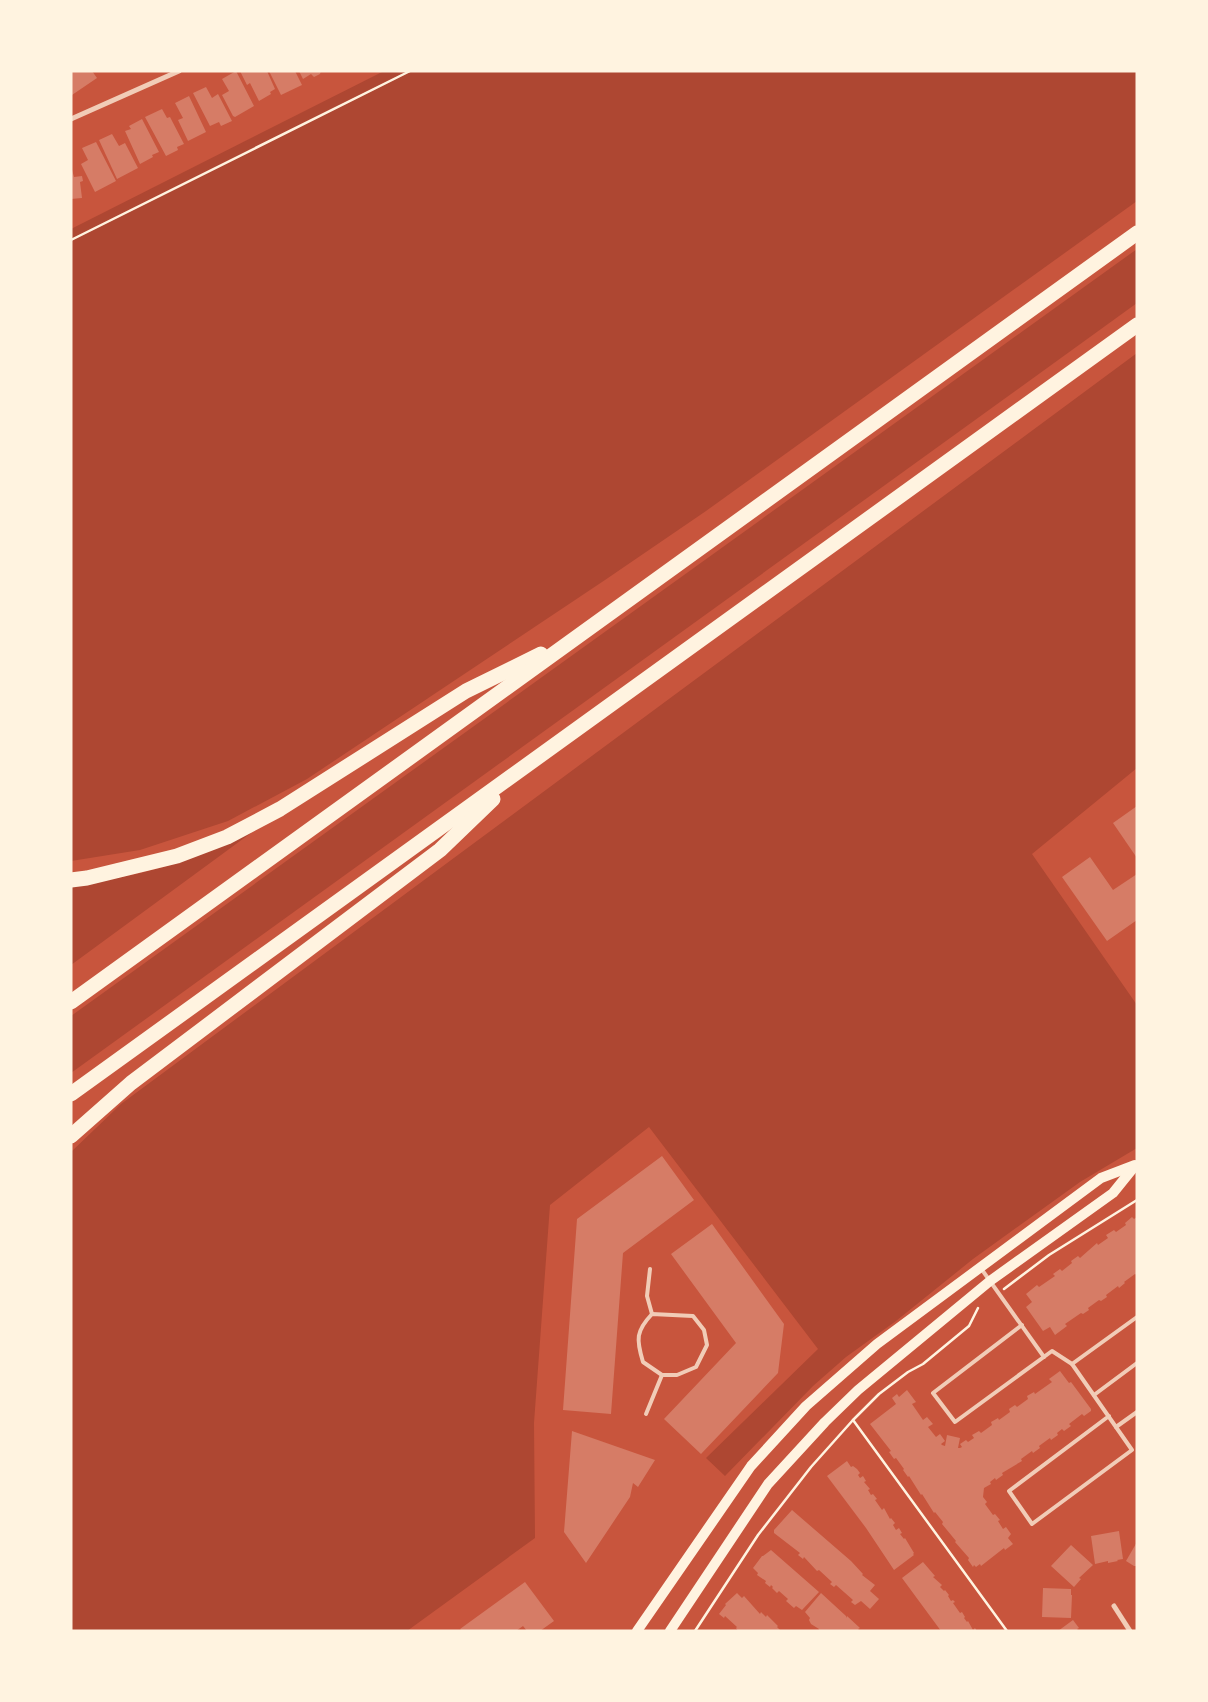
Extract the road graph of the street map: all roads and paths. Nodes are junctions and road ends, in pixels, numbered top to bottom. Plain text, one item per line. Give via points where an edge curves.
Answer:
1 (179, 71) edge
2 (410, 71) edge
3 (71, 119) edge
4 (1137, 234) edge
5 (71, 240) edge
6 (1137, 325) edge
7 (581, 634) junction
8 (532, 761) junction
9 (71, 880) edge
10 (71, 1002) edge
11 (71, 1094) edge
12 (71, 1136) edge
13 (1136, 1165) edge
14 (1137, 1200) edge
15 (980, 1267) junction
16 (650, 1269) dead end
17 (990, 1281) junction
18 (998, 1293) junction
19 (652, 1314) junction
20 (1137, 1317) edge
21 (1022, 1326) junction
22 (1044, 1357) junction
23 (1137, 1363) edge
24 (1072, 1364) junction
25 (662, 1375) junction
26 (1094, 1395) junction
27 (1137, 1412) edge
28 (646, 1414) dead end
29 (1109, 1416) junction
30 (853, 1420) junction
31 (1116, 1427) junction
32 (1114, 1606) dead end
33 (636, 1631) edge
34 (670, 1631) edge
35 (695, 1631) edge
36 (1007, 1631) edge
37 (1130, 1631) edge

1 - 3 street
2 - 5 path
4 - 7 highway
6 - 8 highway
7 - 9 highway via 466,691 280,810 227,837 176,856
7 - 10 highway
8 - 11 highway
8 - 12 highway via 440,850 131,1083
13 - 15 main road via 1101,1178
13 - 17 main road via 1113,1193
14 - 18 path via 1050,1255
15 - 17 lane
15 - 33 main road via 877,1344 778,1436 726,1500
16 - 19 lane via 647,1296
17 - 18 lane
17 - 34 main road via 858,1390 796,1452 760,1495
18 - 21 lane
18 - 30 path via 978,1307 969,1326 923,1364 879,1394
19 - 25 lane via 638,1335 638,1347 642,1362
19 - 25 lane via 693,1316 704,1330 707,1345 696,1367 677,1375
20 - 24 lane
21 - 22 lane
21 - 22 lane via 933,1393 956,1422
22 - 24 lane via 1052,1351
23 - 26 lane
24 - 26 lane
25 - 28 lane
26 - 29 lane
27 - 31 lane
29 - 31 lane
29 - 31 lane via 1009,1491 1032,1524 1132,1450
30 - 35 path via 758,1535
30 - 36 path
32 - 37 street

